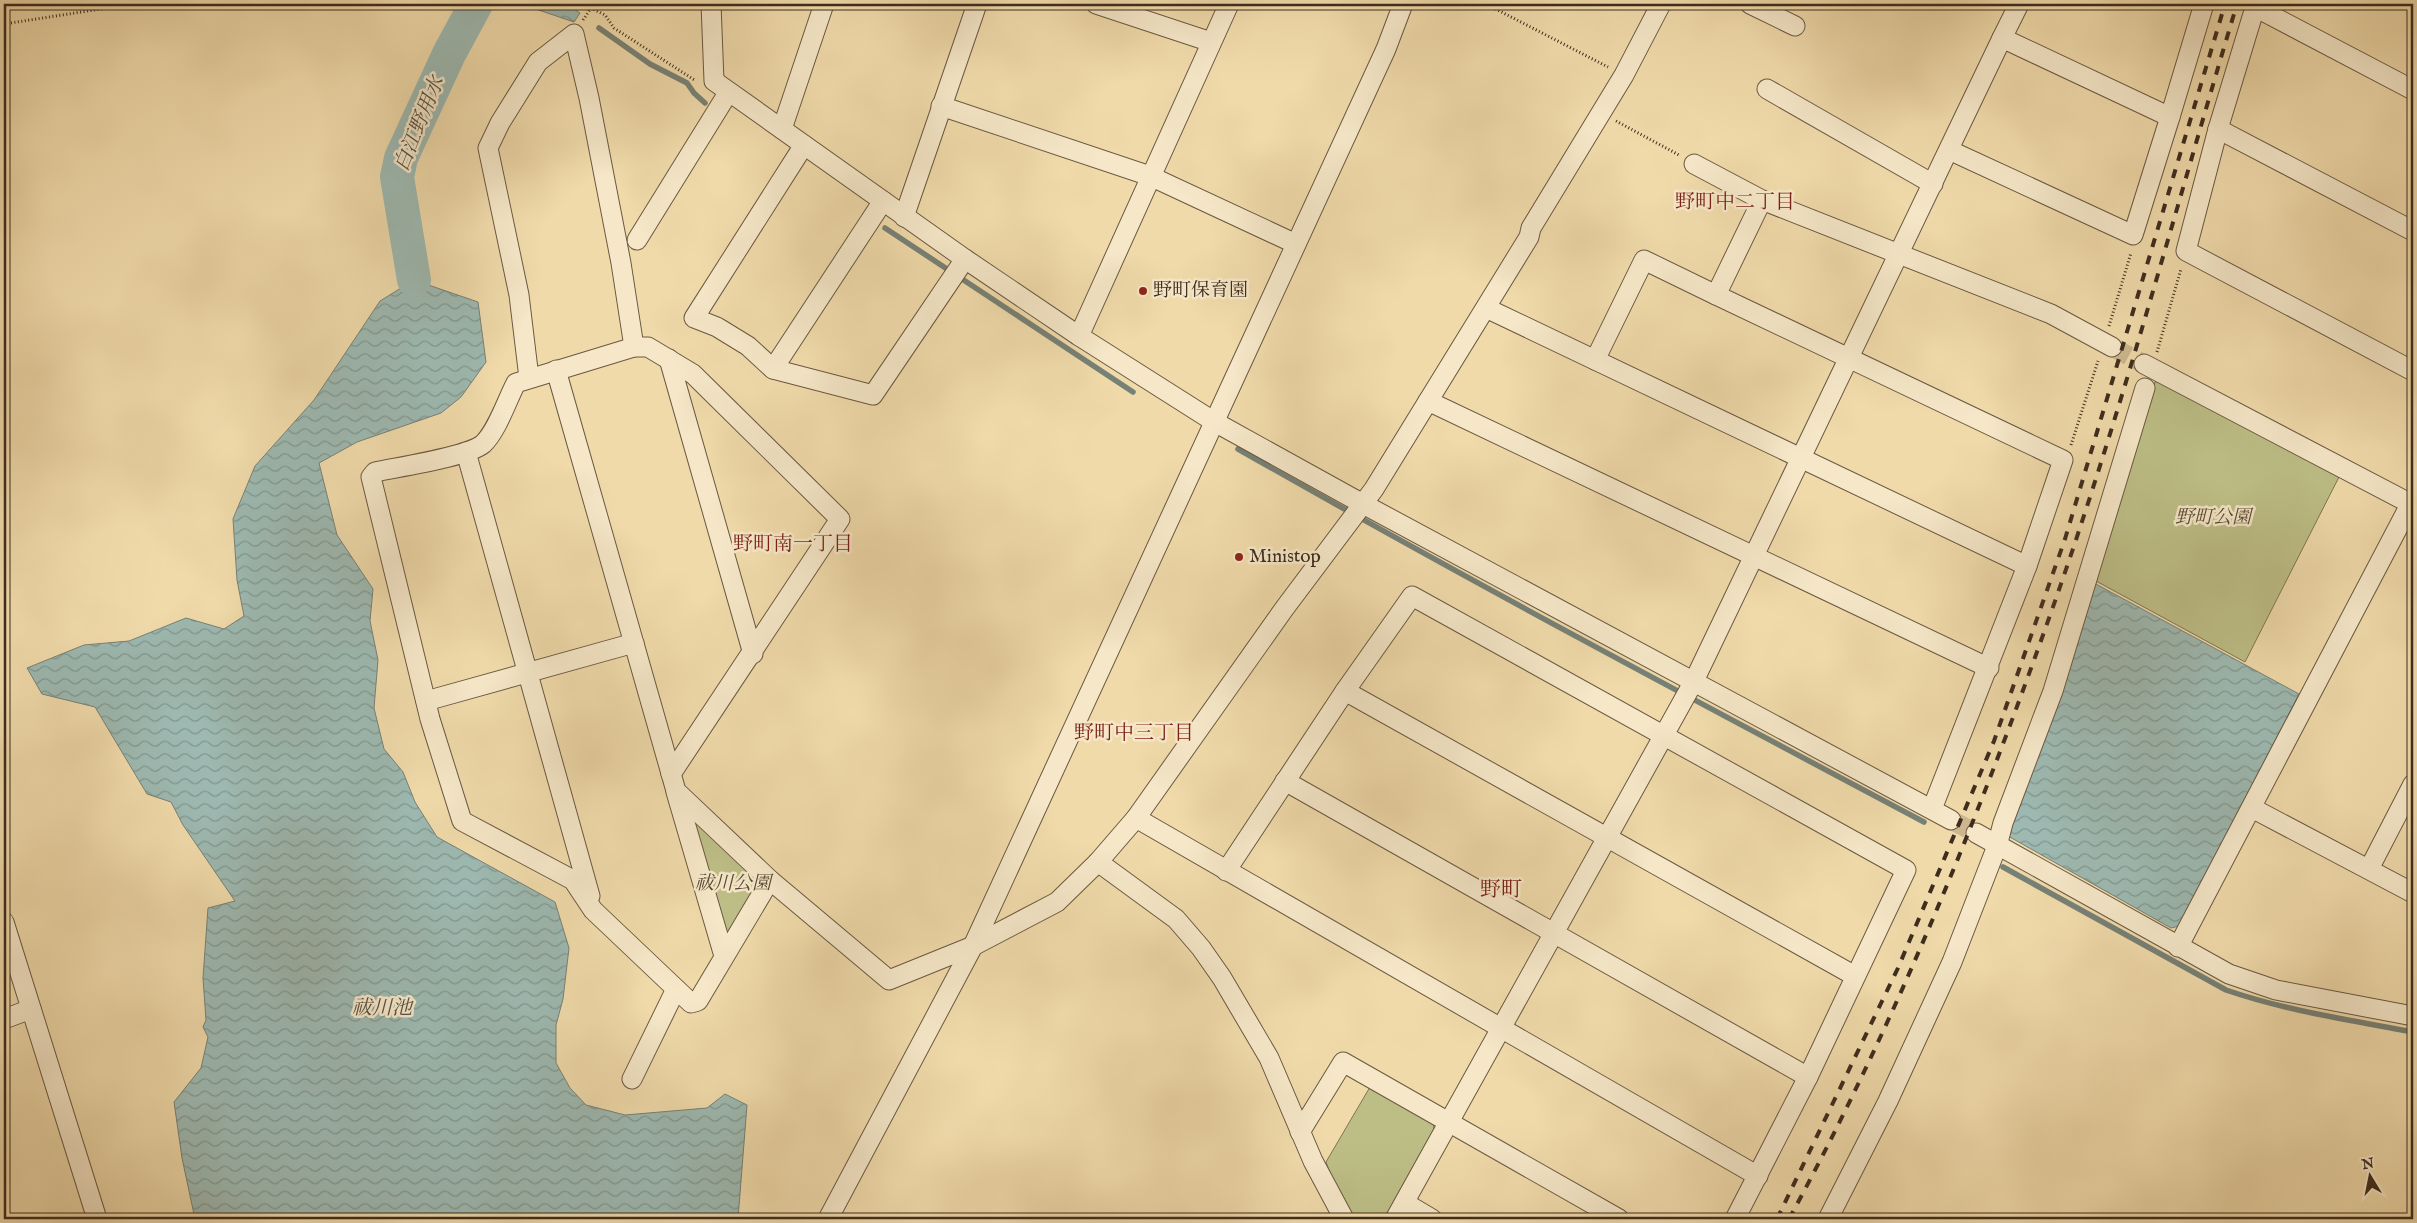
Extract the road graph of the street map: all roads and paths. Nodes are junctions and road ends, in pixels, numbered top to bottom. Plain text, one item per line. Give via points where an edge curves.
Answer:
1 (133, 4) edge
2 (711, 4) edge
3 (824, 4) edge
4 (976, 4) edge
5 (1096, 4) edge
6 (1229, 4) edge
7 (1403, 4) edge
8 (1486, 4) edge
9 (1661, 4) edge
10 (1750, 4) edge
11 (2019, 4) edge
12 (2204, 4) edge
13 (2255, 6) edge
14 (4, 24) edge
15 (1795, 26) dead end
16 (574, 34) junction
17 (2002, 38) junction
18 (1211, 42) junction
19 (1624, 75) junction
20 (714, 81) junction
21 (1767, 89) dead end
22 (2413, 90) edge
23 (728, 93) junction
24 (941, 106) junction
25 (1601, 113) junction
26 (2170, 117) junction
27 (782, 129) junction
28 (2218, 129) junction
29 (804, 145) junction
30 (1949, 150) junction
31 (1694, 164) joint
32 (1150, 176) junction
33 (1933, 184) junction
34 (1762, 200) junction
35 (884, 201) junction
36 (904, 217) junction
37 (2413, 231) edge
38 (2133, 235) junction
39 (636, 240) dead end
40 (1296, 244) junction
41 (2186, 251) junction
42 (1899, 253) junction
43 (963, 261) junction
44 (1716, 295) junction
45 (1486, 308) junction
46 (2109, 326) dead end
47 (1079, 336) junction
48 (634, 347) junction
49 (2112, 347) tunnel mouth
50 (2150, 358) joint
51 (669, 359) junction
52 (1849, 359) junction
53 (1595, 360) junction
54 (2098, 361) dead end
55 (773, 368) junction
56 (556, 370) junction
57 (2413, 371) edge
58 (529, 378) junction
59 (2145, 388) dead end
60 (1428, 401) junction
61 (1213, 421) junction
62 (466, 452) junction
63 (1802, 458) junction
64 (2063, 460) junction
65 (2413, 502) edge
66 (1357, 512) junction
67 (1754, 557) junction
68 (2027, 566) junction
69 (634, 643) junction
70 (752, 654) junction
71 (1989, 668) junction
72 (528, 674) junction
73 (1688, 690) junction
74 (1345, 691) junction
75 (426, 701) junction
76 (1664, 736) junction
77 (1284, 781) junction
78 (674, 783) junction
79 (2413, 784) edge
80 (2252, 808) junction
81 (1932, 809) junction
82 (1136, 818) junction
83 (1951, 820) tunnel mouth
84 (1976, 833) tunnel mouth
85 (1607, 839) junction
86 (1998, 846) junction
87 (1098, 862) junction
88 (2369, 869) junction
89 (1226, 871) junction
90 (770, 880) junction
91 (2413, 893) edge
92 (593, 910) junction
93 (4, 922) edge
94 (1554, 934) junction
95 (973, 946) junction
96 (2178, 947) junction
97 (724, 956) junction
98 (1855, 976) junction
99 (676, 988) junction
100 (31, 1009) junction
101 (2410, 1010) edge
102 (4, 1019) edge
103 (1501, 1029) junction
104 (1808, 1077) junction
105 (632, 1079) dead end
106 (1449, 1123) junction
107 (1300, 1132) junction
108 (1758, 1176) junction
109 (1405, 1203) junction
110 (1590, 1212) edge
111 (97, 1219) edge
112 (828, 1219) edge
113 (1344, 1219) edge
114 (1396, 1219) edge
115 (1432, 1219) edge
116 (1618, 1219) edge
117 (1735, 1219) edge
118 (1828, 1219) edge

1 - 14 path
2 - 20 street
3 - 27 street
4 - 24 street
5 - 18 street
6 - 18 street
7 - 40 street via 1386,49
8 - 19 path
9 - 19 street
10 - 15 street
11 - 17 street
12 - 26 street
13 - 22 street
13 - 28 street
16 - 20 path via 591,8 605,15 614,28 704,86
16 - 48 street via 621,263
16 - 58 street via 538,62 488,148 519,295
17 - 26 street
17 - 30 street
18 - 32 street
19 - 25 street
20 - 23 street
21 - 33 street
23 - 27 street
23 - 39 street
24 - 32 street
24 - 36 street
25 - 31 path
25 - 45 street
26 - 38 street
27 - 29 street
28 - 37 street
28 - 41 street
29 - 35 street
29 - 55 street via 694,318 717,327 748,346
30 - 33 street
30 - 38 street
31 - 34 street
32 - 40 street
32 - 47 street
33 - 42 street
34 - 42 street
34 - 44 street
35 - 36 street
35 - 55 street
36 - 43 street
38 - 46 path
40 - 61 street
41 - 50 path
41 - 57 street
42 - 49 street via 2051,314
42 - 52 street
43 - 47 street
43 - 55 street via 873,394
44 - 52 street
44 - 53 street via 1644,260
45 - 53 street
45 - 60 street
47 - 61 street
48 - 51 street via 648,347
48 - 56 street
50 - 65 street
51 - 70 street
51 - 70 street via 693,374 840,519
52 - 63 street
52 - 64 street
53 - 63 street
54 - 64 path via 2069,452
56 - 58 street
56 - 69 street
58 - 62 street via 516,383 491,433 482,444
59 - 86 street via 2053,691 2003,823
60 - 66 street
60 - 67 street
61 - 66 street
61 - 95 street
62 - 72 street
62 - 75 street via 374,472 371,477
63 - 67 street
63 - 68 street
64 - 68 street
65 - 80 street
66 - 73 street
66 - 82 street
67 - 71 street
67 - 73 street
68 - 71 street
69 - 72 street
69 - 78 street
70 - 78 street
71 - 81 street
72 - 75 street
72 - 92 street
73 - 76 street
73 - 81 street
74 - 76 street via 1412,596
74 - 77 street
74 - 85 street
75 - 92 street via 462,821 573,880
76 - 85 street
76 - 98 street via 1906,870
77 - 89 street
77 - 94 street
78 - 90 street
78 - 97 street
79 - 88 street
80 - 88 street
80 - 96 street
81 - 83 street
82 - 87 street
82 - 89 street
84 - 86 street
85 - 94 street
85 - 98 street
86 - 96 street
86 - 118 street via 1952,962
87 - 95 street via 1057,902
87 - 107 street via 1176,919 1200,948 1222,978 1269,1058
88 - 91 street
89 - 103 street
90 - 95 street via 889,980
90 - 97 street
92 - 99 street
93 - 100 street
94 - 103 street
94 - 104 street
95 - 112 street
96 - 101 street via 2229,974 2276,990
97 - 99 street via 698,1001 691,1003
98 - 104 street
99 - 105 street
100 - 102 street
100 - 111 street
103 - 106 street
103 - 108 street
104 - 108 street
106 - 107 street via 1343,1062
106 - 109 street
106 - 110 street
107 - 113 street
108 - 117 street
109 - 114 street
109 - 115 street
110 - 116 street

